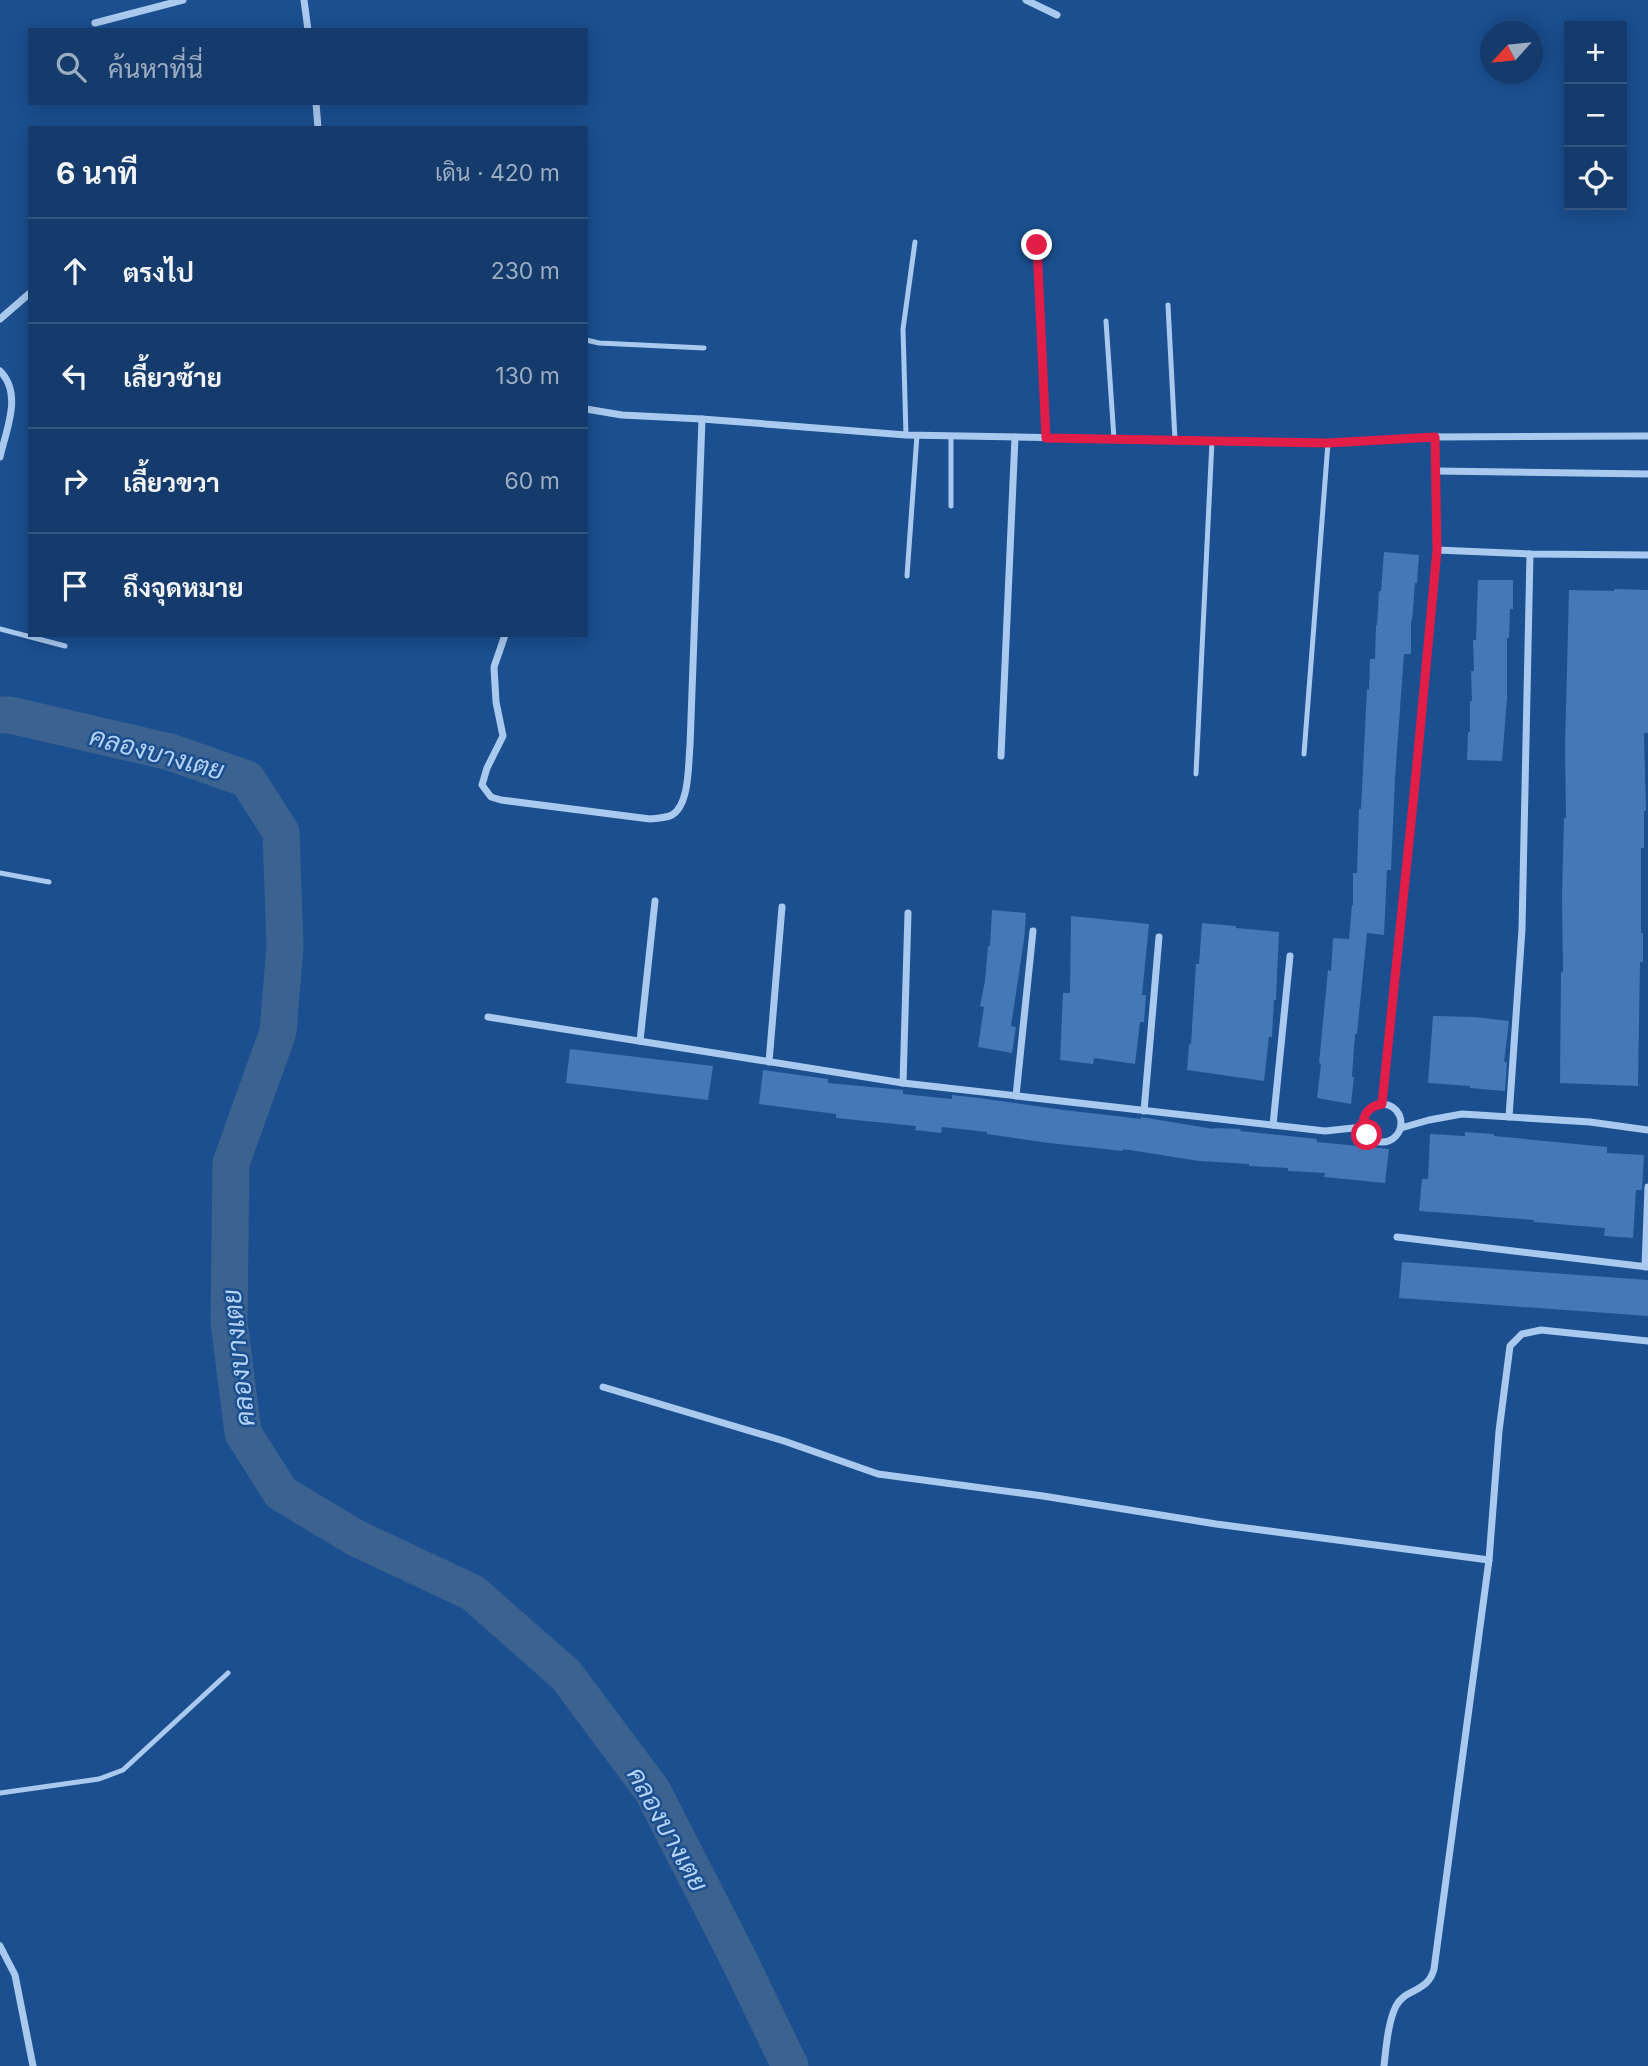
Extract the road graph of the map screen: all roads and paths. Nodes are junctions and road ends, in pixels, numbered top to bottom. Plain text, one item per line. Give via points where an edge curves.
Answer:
1 (183, 0) edge
2 (304, 0) edge
3 (1026, 0) edge
4 (1057, 15) dead end
5 (95, 23) dead end
6 (308, 28) edge
7 (316, 105) edge
8 (318, 126) edge
9 (915, 242) dead end
10 (1037, 245) dead end
11 (28, 295) edge
12 (1168, 305) dead end
13 (0, 319) edge
14 (1106, 321) dead end
15 (588, 340) edge
16 (704, 348) dead end
17 (0, 371) edge
18 (588, 409) edge
19 (702, 419) junction
20 (906, 435) junction
21 (917, 435) junction
22 (951, 436) junction
23 (1648, 436) edge
24 (1015, 437) junction
25 (1435, 437) junction
26 (1046, 438) junction
27 (1114, 439) junction
28 (1175, 440) junction
29 (1212, 441) junction
30 (1328, 443) junction
31 (0, 457) edge
32 (1436, 471) junction
33 (1648, 474) edge
34 (951, 506) dead end
35 (1437, 550) junction
36 (1530, 554) junction
37 (1648, 555) edge
38 (907, 576) dead end
39 (0, 629) edge
40 (28, 636) edge
41 (31, 637) edge
42 (504, 637) edge
43 (65, 646) dead end
44 (1304, 754) dead end
45 (1000, 756) dead end
46 (1196, 774) dead end
47 (0, 873) edge
48 (49, 882) dead end
49 (655, 901) dead end
50 (782, 907) dead end
51 (908, 914) dead end
52 (1033, 931) dead end
53 (1159, 937) dead end
54 (1290, 956) dead end
55 (488, 1017) dead end
56 (640, 1041) junction
57 (769, 1062) junction
58 (903, 1083) junction
59 (1016, 1096) junction
60 (1382, 1104) junction
61 (1144, 1111) junction
62 (1509, 1117) junction
63 (1273, 1125) junction
64 (1363, 1127) junction
65 (1401, 1128) junction
66 (1648, 1130) edge
67 (1648, 1187) edge
68 (1397, 1237) dead end
69 (1646, 1267) edge
70 (1648, 1341) edge
71 (603, 1387) dead end
72 (1489, 1560) junction
73 (228, 1673) dead end
74 (0, 1793) edge
75 (0, 1946) edge
76 (33, 2066) edge
77 (1384, 2066) edge

1 - 5 street
2 - 6 street
3 - 4 street
7 - 8 street
9 - 20 lane via 903,329
10 - 26 lane
11 - 13 street
12 - 28 lane
14 - 27 lane
15 - 16 lane
17 - 31 street via 13,402
18 - 19 street
19 - 20 street
19 - 42 street via 690,746 686,790 675,813 650,819 491,797 482,785 503,736 494,667
20 - 21 street
21 - 22 street
21 - 38 lane
22 - 24 street
22 - 34 lane
23 - 25 street
24 - 26 street
24 - 45 street
25 - 30 street
25 - 32 street
26 - 27 street
27 - 28 street
28 - 29 street
29 - 30 street
29 - 46 lane
30 - 44 lane
32 - 33 street
32 - 35 street
35 - 36 street
35 - 60 street
36 - 37 street
36 - 62 street via 1522,929
39 - 40 lane
41 - 43 lane
47 - 48 lane
49 - 56 street
50 - 57 street
51 - 58 street
52 - 59 street
53 - 61 street
54 - 63 street
55 - 56 street
56 - 57 street
57 - 58 street
58 - 59 street
59 - 61 street
60 - 64 street via 1367,1111
60 - 65 street via 1397,1111
61 - 63 street
62 - 65 street via 1462,1114
62 - 66 street
63 - 64 street via 1325,1131
64 - 65 street via 1373,1141 1382,1143
67 - 69 street
68 - 69 street
70 - 72 street via 1541,1330 1522,1334 1510,1346
71 - 72 street via 878,1474
72 - 77 street via 1434,1969 1426,1985 1396,2006
73 - 74 lane via 123,1770 99,1779
75 - 76 street via 15,1975

